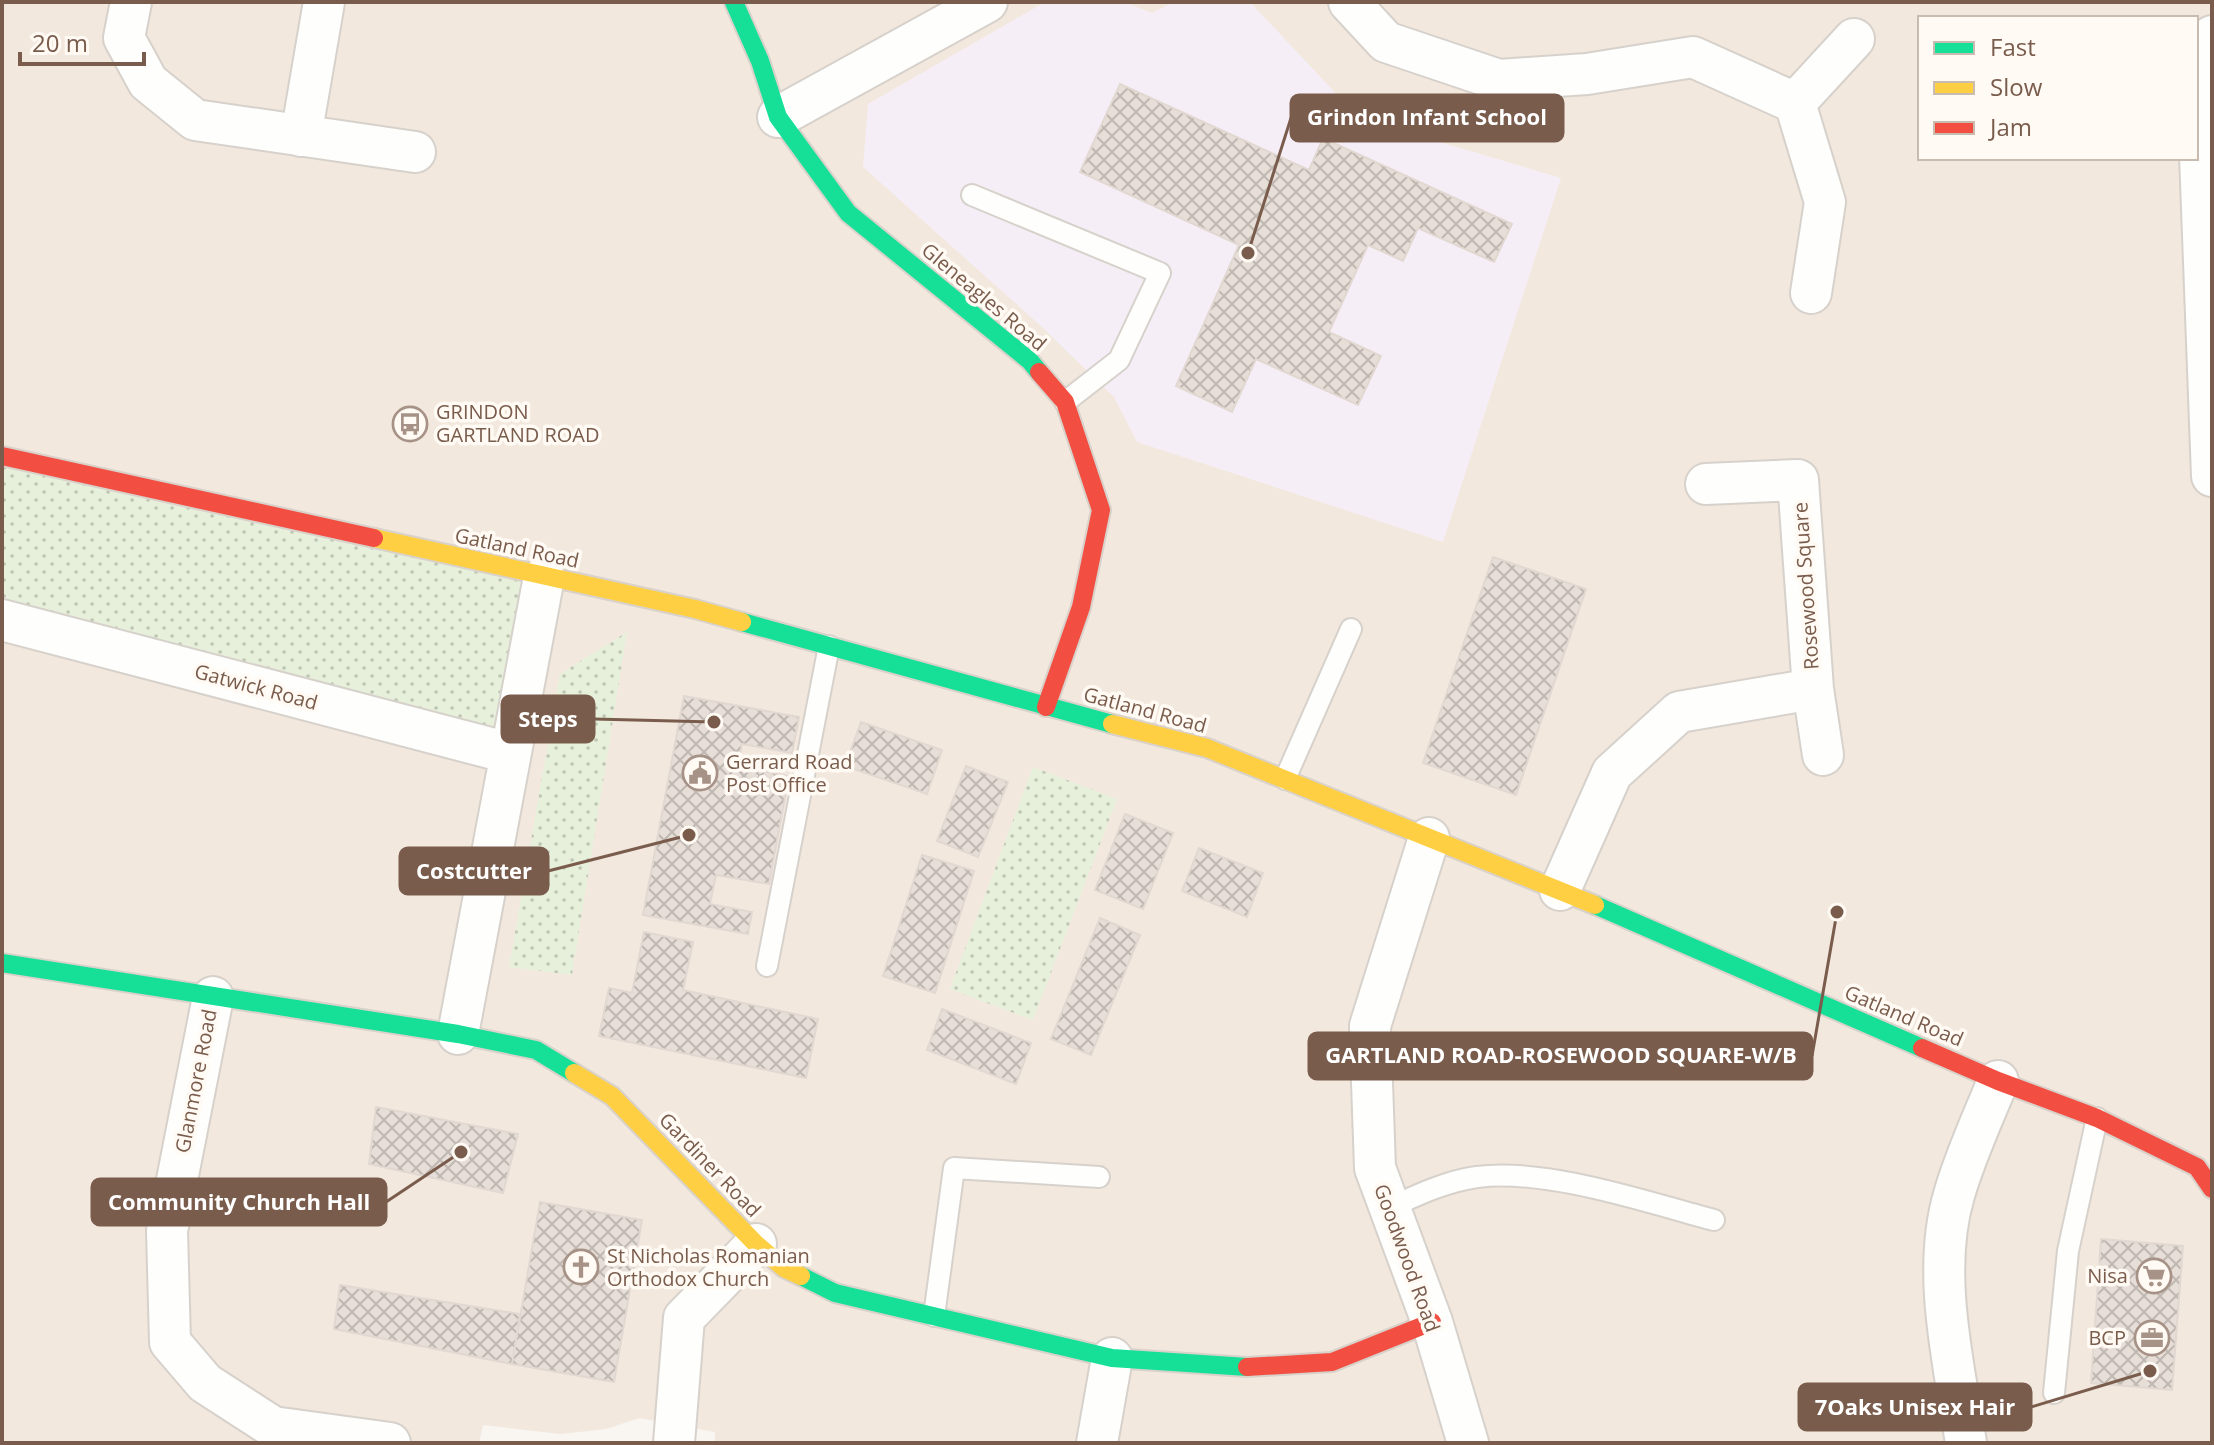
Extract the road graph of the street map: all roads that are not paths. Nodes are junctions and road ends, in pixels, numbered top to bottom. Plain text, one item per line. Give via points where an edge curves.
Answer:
1 (131, 2) edge
2 (324, 2) edge
3 (734, 2) edge
4 (987, 2) edge
5 (1349, 2) edge
6 (2212, 36) edge
7 (1854, 39) dead end
8 (2198, 71) edge
9 (2198, 101) edge
10 (1795, 103) junction
11 (778, 117) junction
12 (301, 136) junction
13 (415, 152) dead end
14 (972, 195) dead end
15 (1811, 293) dead end
16 (1065, 402) junction
17 (2, 456) edge
18 (2212, 476) edge
19 (1706, 484) dead end
20 (544, 577) junction
21 (2, 620) edge
22 (1351, 629) dead end
23 (829, 646) junction
24 (1813, 689) junction
25 (1046, 707) junction
26 (509, 753) junction
27 (1823, 755) dead end
28 (1285, 779) junction
29 (1429, 838) junction
30 (1560, 890) junction
31 (2, 963) edge
32 (767, 966) dead end
33 (213, 997) junction
34 (458, 1034) junction
35 (1998, 1081) junction
36 (2097, 1118) junction
37 (1099, 1177) dead end
38 (2212, 1189) edge
39 (1389, 1208) junction
40 (1714, 1220) dead end
41 (756, 1244) junction
42 (934, 1316) junction
43 (1432, 1322) junction
44 (1112, 1358) junction
45 (2054, 1393) dead end
46 (272, 1435) edge
47 (390, 1443) edge
48 (674, 1443) edge
49 (1097, 1443) edge
50 (1468, 1443) edge
51 (1966, 1443) edge

1 - 12 street via 124,38 148,82 195,120
2 - 12 street
3 - 11 street, Gleneagles Road
4 - 11 street
5 - 10 street via 1386,42 1499,80 1587,74 1693,57
6 - 8 street
7 - 10 street
9 - 18 street
10 - 15 street via 1825,202
11 - 16 street, Gleneagles Road via 848,213 1030,361
12 - 13 street
14 - 16 lane via 1160,273 1119,360
16 - 25 street, Gleneagles Road via 1101,510 1081,607
17 - 20 street, Gatland Road
19 - 24 street, Rosewood Square via 1798,480
20 - 23 street, Gatland Road via 695,609
20 - 26 street
21 - 26 street, Gatwick Road
22 - 28 lane
23 - 25 street, Gatland Road
23 - 32 lane
24 - 27 street, Rosewood Square
24 - 30 street, Rosewood Square via 1679,712 1612,773
25 - 28 street, Gatland Road via 1207,748
26 - 34 street
28 - 29 street, Gatland Road
29 - 30 street, Gatland Road
29 - 39 street, Goodwood Road via 1370,1026 1375,1168
30 - 35 street, Gatland Road
31 - 33 street, Gardiner Road
33 - 34 street, Gardiner Road
33 - 46 street, Glanmore Road via 167,1231 170,1342 205,1383
34 - 41 street, Gardiner Road via 536,1050 612,1096
35 - 36 street, Gatland Road
35 - 51 street via 1953,1196 1944,1261 1948,1328
36 - 38 street, Gatland Road via 2197,1167
36 - 45 lane via 2068,1251
37 - 42 lane via 954,1168
39 - 40 lane via 1428,1190 1477,1177 1530,1178
39 - 43 street, Goodwood Road
41 - 42 street, Gardiner Road via 784,1268 835,1293
41 - 48 street via 684,1318
42 - 44 street, Gardiner Road
43 - 44 street, Gardiner Road via 1332,1362 1233,1368
43 - 50 street, Goodwood Road
44 - 49 street
46 - 47 street, Glanmore Road

